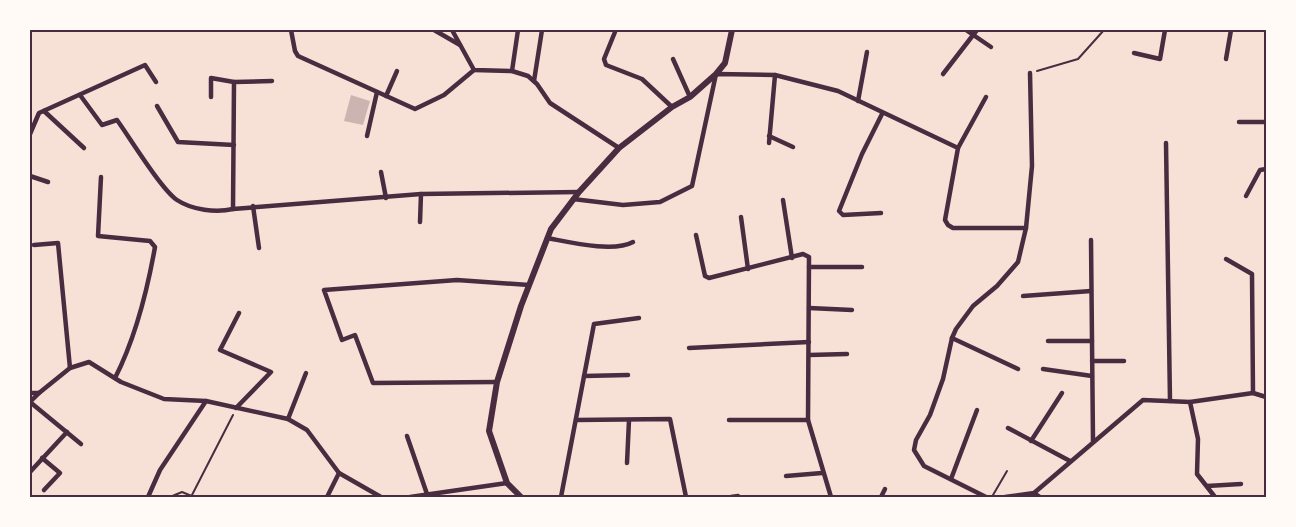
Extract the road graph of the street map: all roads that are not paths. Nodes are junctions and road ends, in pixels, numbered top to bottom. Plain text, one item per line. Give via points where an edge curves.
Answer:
1 (291, 30) edge
2 (434, 30) edge
3 (452, 30) edge
4 (518, 30) edge
5 (542, 30) edge
6 (732, 30) edge
7 (966, 30) edge
8 (977, 30) edge
9 (1165, 30) edge
10 (1231, 30) edge
11 (615, 32) dead end
12 (973, 35) junction
13 (461, 45) junction
14 (991, 47) dead end
15 (867, 52) dead end
16 (1134, 53) dead end
17 (673, 59) dead end
18 (1226, 59) dead end
19 (474, 70) junction
20 (396, 71) dead end
21 (512, 71) junction
22 (1030, 73) road end
23 (716, 74) junction
24 (943, 74) dead end
25 (775, 75) junction
26 (272, 81) dead end
27 (534, 81) junction
28 (156, 82) dead end
29 (234, 82) junction
30 (377, 92) junction
31 (80, 94) junction
32 (386, 96) junction
33 (211, 97) dead end
34 (690, 97) junction
35 (986, 97) dead end
36 (858, 101) junction
37 (157, 106) dead end
38 (672, 108) junction
39 (44, 111) junction
40 (882, 114) junction
41 (1239, 122) dead end
42 (1266, 122) edge
43 (30, 134) edge
44 (367, 136) dead end
45 (770, 136) junction
46 (769, 143) dead end
47 (1166, 143) dead end
48 (234, 145) junction
49 (793, 147) dead end
50 (84, 148) dead end
51 (619, 148) junction
52 (958, 148) junction
53 (1266, 169) edge
54 (381, 172) dead end
55 (30, 176) edge
56 (101, 177) dead end
57 (48, 182) dead end
58 (579, 192) junction
59 (421, 194) junction
60 (1246, 196) dead end
61 (386, 198) junction
62 (573, 199) junction
63 (783, 200) dead end
64 (253, 206) junction
65 (233, 209) junction
66 (881, 213) dead end
67 (741, 218) dead end
68 (420, 222) dead end
69 (1026, 228) junction
70 (696, 236) dead end
71 (547, 238) junction
72 (1091, 240) dead end
73 (633, 242) dead end
74 (34, 245) dead end
75 (259, 248) dead end
76 (792, 258) junction
77 (1226, 259) dead end
78 (809, 267) junction
79 (862, 267) dead end
80 (748, 269) junction
81 (529, 285) junction
82 (1091, 291) junction
83 (1023, 296) dead end
84 (809, 308) junction
85 (852, 310) dead end
86 (239, 313) dead end
87 (639, 318) dead end
88 (952, 338) junction
89 (1048, 341) dead end
90 (1092, 341) junction
91 (809, 342) junction
92 (689, 348) dead end
93 (847, 354) dead end
94 (809, 355) junction
95 (1092, 361) junction
96 (1124, 361) dead end
97 (70, 368) junction
98 (1018, 369) dead end
99 (1043, 369) dead end
100 (306, 373) dead end
101 (628, 375) dead end
102 (584, 376) junction
103 (1092, 376) junction
104 (115, 378) junction
105 (497, 382) junction
106 (30, 393) edge
107 (39, 393) junction
108 (1062, 393) dead end
109 (1253, 393) junction
110 (1266, 397) edge
111 (206, 401) junction
112 (30, 402) edge
113 (1170, 402) junction
114 (1190, 402) junction
115 (236, 408) junction
116 (977, 410) dead end
117 (288, 419) junction
118 (576, 420) junction
119 (629, 420) junction
120 (729, 420) dead end
121 (808, 420) junction
122 (1008, 428) dead end
123 (67, 432) junction
124 (407, 436) dead end
125 (1031, 441) junction
126 (1093, 441) junction
127 (81, 444) dead end
128 (42, 458) junction
129 (1070, 461) junction
130 (627, 462) dead end
131 (30, 472) edge
132 (339, 473) junction
133 (822, 473) junction
134 (786, 476) dead end
135 (951, 479) junction
136 (507, 483) junction
137 (1241, 484) dead end
138 (1207, 486) junction
139 (886, 489) dead end
140 (44, 490) dead end
141 (1034, 493) junction
142 (428, 494) junction
143 (738, 496) edge
144 (148, 497) edge
145 (327, 497) edge
146 (381, 497) edge
147 (410, 497) edge
148 (521, 497) edge
149 (561, 497) edge
150 (686, 497) edge
151 (731, 497) edge
152 (831, 497) edge
153 (881, 497) edge
154 (986, 497) edge
155 (1005, 497) edge
156 (1040, 497) edge
157 (1215, 497) edge

1 - 30 street via 298,56
2 - 13 street
3 - 13 street
4 - 21 street
5 - 27 street
6 - 23 main road via 725,63
7 - 12 street
8 - 12 street
9 - 16 street via 1160,59
10 - 18 street
11 - 38 street via 604,59 606,65 642,79
12 - 14 street
12 - 24 street
13 - 19 street
15 - 36 street
17 - 34 street
19 - 21 street
19 - 32 street via 422,108 415,109
20 - 32 street
21 - 27 street
22 - 69 street via 1032,166
23 - 25 street
23 - 34 main road
23 - 62 street via 692,186 660,202 623,205
25 - 36 street via 838,91
25 - 45 street
26 - 29 street
27 - 51 street via 550,103
28 - 31 street via 145,65
29 - 33 street via 211,78
29 - 48 street
30 - 32 street
30 - 44 street
31 - 39 street
31 - 65 street via 102,125 117,120 176,199 210,211
34 - 38 main road
35 - 52 street
36 - 40 street
37 - 48 street via 178,142
38 - 51 main road
39 - 43 street via 39,113
39 - 50 street
40 - 52 street
40 - 66 street via 839,211 843,215
41 - 42 street
45 - 46 street
45 - 49 street
47 - 113 street
48 - 65 street
51 - 58 main road
52 - 69 street via 945,220 948,226
53 - 60 street via 1260,170
54 - 61 street
55 - 57 street
56 - 104 street via 98,236 150,241 155,248 140,313 125,359
58 - 59 street
58 - 62 main road
59 - 61 street
59 - 68 street
61 - 64 street
62 - 71 main road
63 - 76 street
64 - 65 street
64 - 75 street
67 - 80 street
69 - 88 street via 1018,262 974,306
70 - 80 street via 706,277
71 - 73 street via 580,244 626,246
71 - 81 main road
72 - 82 street
74 - 97 street via 58,243
76 - 78 street via 806,255
76 - 80 street
77 - 109 street via 1252,274
78 - 79 street
78 - 84 street
81 - 105 main road
81 - 105 street via 457,280 324,290 342,340 355,335 373,383
82 - 83 street
82 - 90 street
84 - 85 street
84 - 91 street
86 - 115 street via 220,350 271,372
87 - 102 street via 594,324
88 - 98 street
88 - 135 street via 943,379 914,450 924,466
89 - 90 street
90 - 95 street
91 - 92 street
91 - 94 street
93 - 94 street
94 - 121 street
95 - 96 street
95 - 103 street
97 - 104 street via 88,362
97 - 107 street
99 - 103 street
100 - 117 street
101 - 102 street
102 - 118 street
103 - 126 street
104 - 111 street via 164,399
105 - 136 main road via 489,431
106 - 107 street
107 - 112 street
108 - 125 street
109 - 110 street
109 - 114 street
111 - 115 street
111 - 144 street via 160,470
112 - 123 street
113 - 114 street
113 - 126 street via 1142,400
114 - 138 street via 1198,439 1197,474
115 - 117 street
116 - 135 street
117 - 132 street via 308,430
118 - 119 street
118 - 149 street
119 - 130 street
119 - 150 street via 670,419
120 - 121 street
121 - 133 street
122 - 125 street
123 - 127 street
123 - 128 street
124 - 142 street
125 - 129 street
126 - 129 street
128 - 131 street
128 - 140 street via 60,473
129 - 141 street
132 - 145 street
132 - 146 street
133 - 134 street
133 - 152 street
135 - 154 street
136 - 142 street
136 - 148 main road
137 - 138 street
138 - 157 street
139 - 153 street
141 - 155 street
141 - 156 street
142 - 147 street
143 - 151 street

